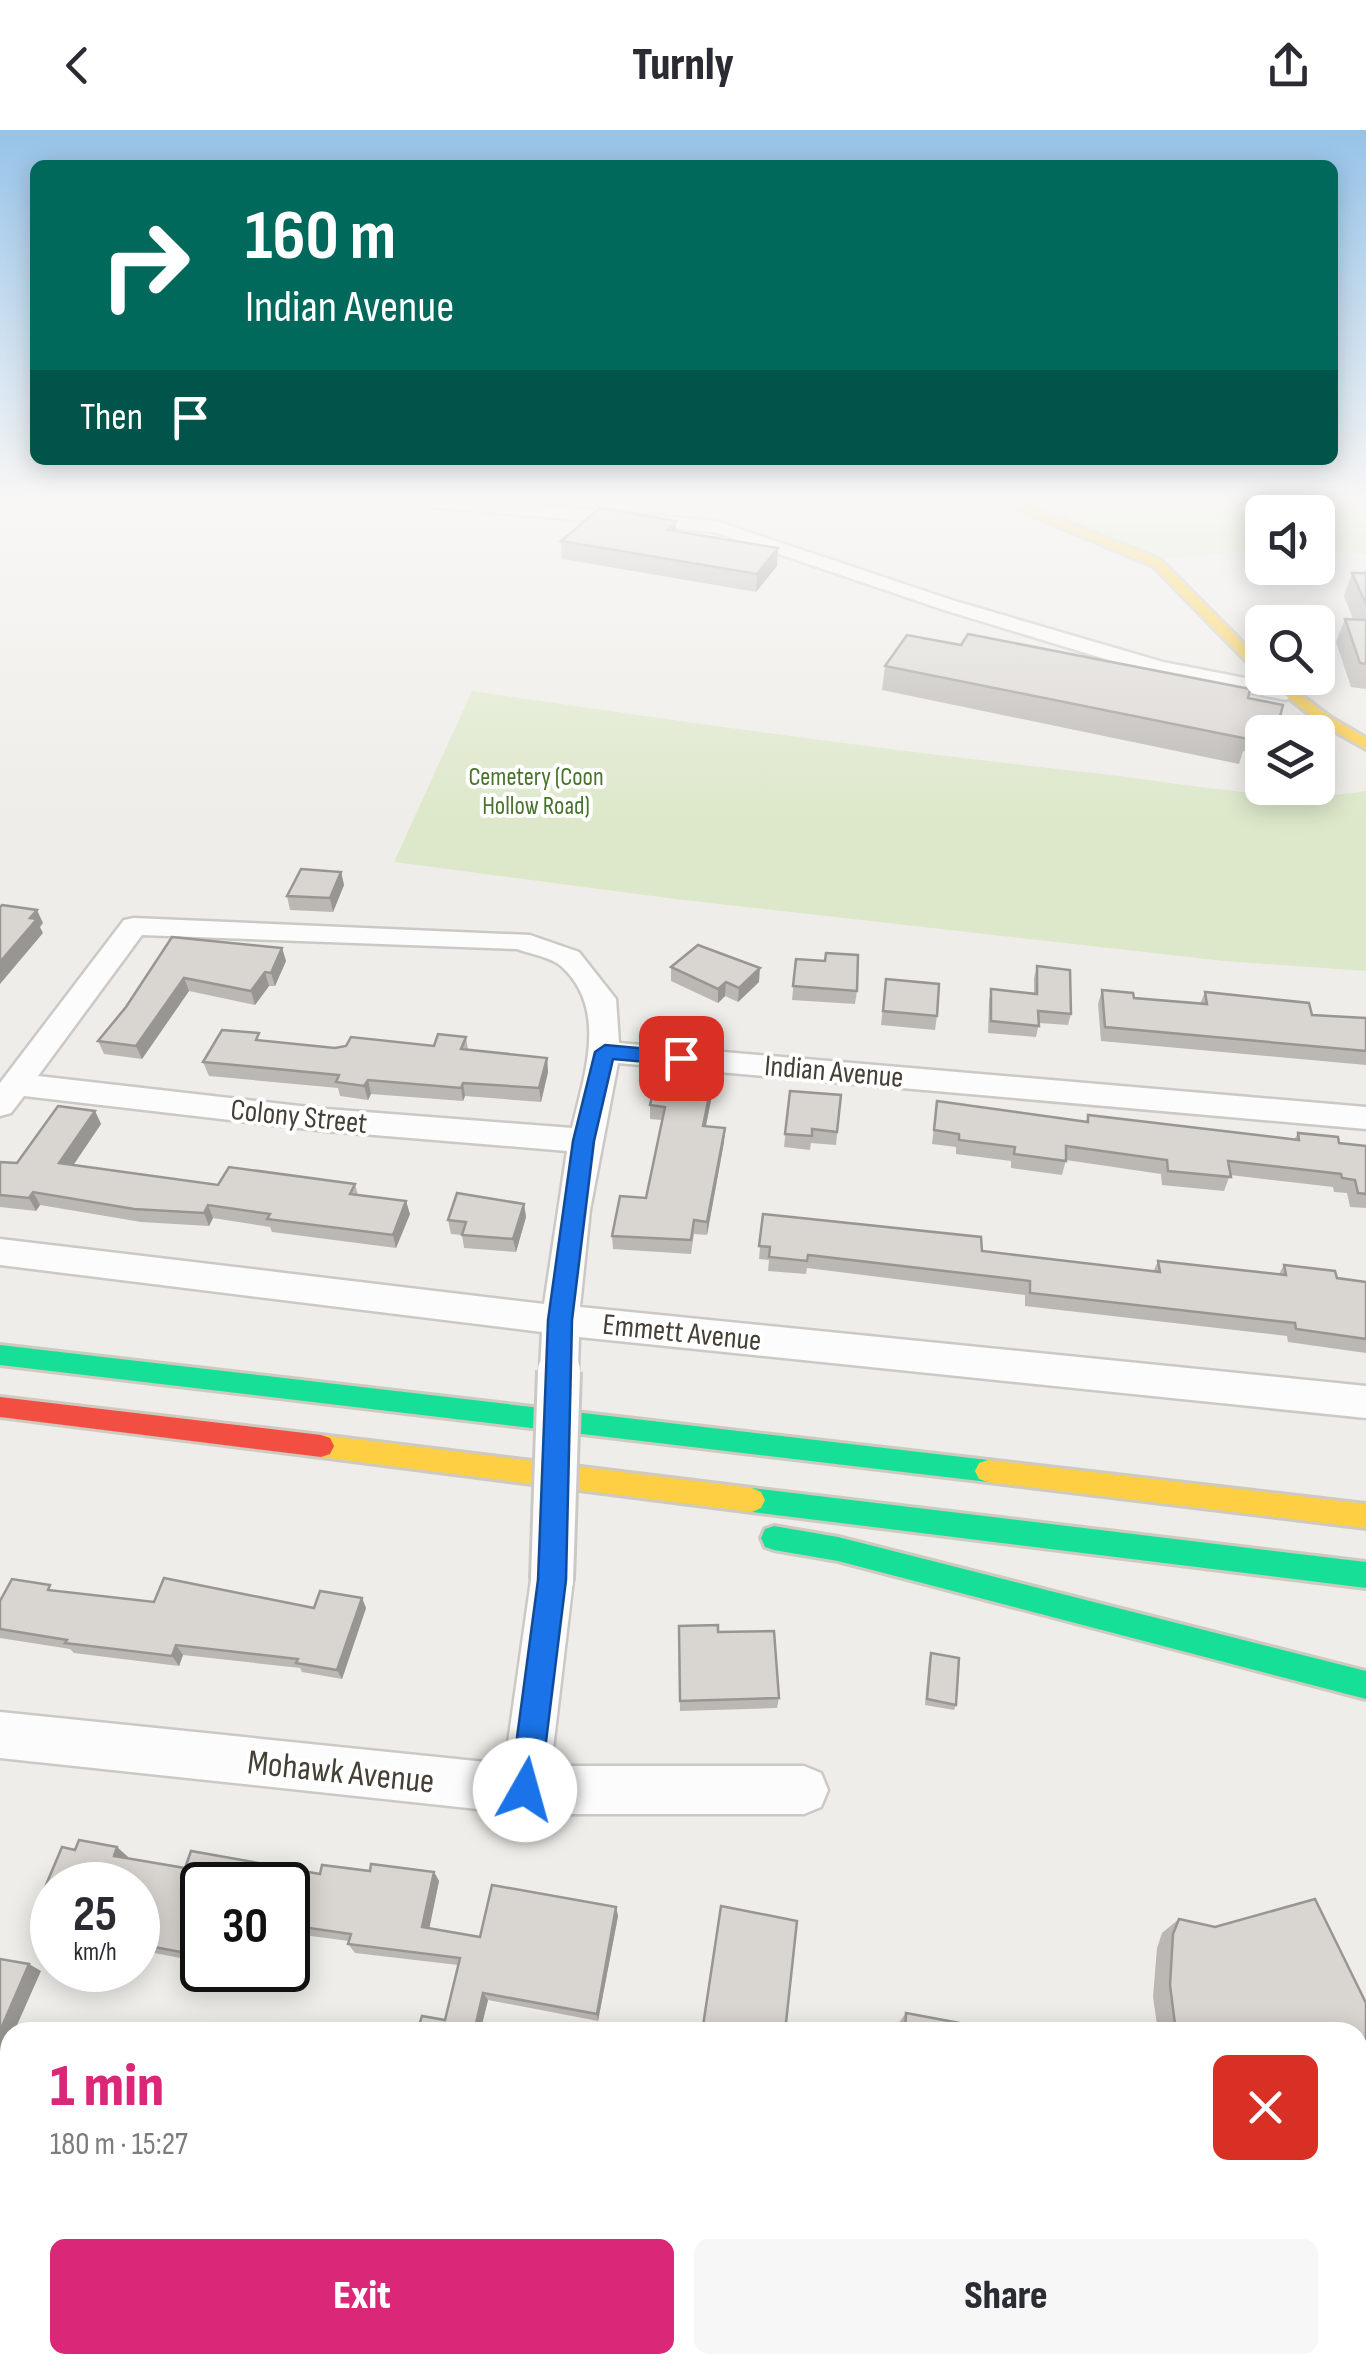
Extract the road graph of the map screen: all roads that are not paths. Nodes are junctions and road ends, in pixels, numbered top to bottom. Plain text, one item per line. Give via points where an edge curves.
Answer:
1 (950, 607) edge
2 (1201, 607) edge
3 (1245, 652) edge
4 (1245, 680) edge
5 (1293, 695) edge
6 (1366, 744) edge
7 (605, 1052) junction
8 (8, 1095) edge
9 (1366, 1118) edge
10 (584, 1141) junction
11 (0, 1252) edge
12 (560, 1320) junction
13 (0, 1356) edge
14 (1366, 1402) edge
15 (0, 1407) edge
16 (724, 1443) junction
17 (977, 1447) dead end
18 (395, 1457) junction
19 (577, 1501) dead end
20 (1366, 1516) edge
21 (744, 1533) dead end
22 (1366, 1574) edge
23 (1366, 1685) edge
24 (0, 1735) edge
25 (525, 1790) junction
26 (804, 1790) dead end

1 - 4 street via 1159,668
2 - 3 main road
5 - 6 main road
7 - 8 street via 601,999 580,971 570,958 520,941 134,926
7 - 9 street, Indian Avenue
7 - 10 street
8 - 10 street, Colony Street
10 - 12 street
11 - 12 street, Emmett Avenue
12 - 14 street, Emmett Avenue
12 - 25 street, bridge via 552,1580
13 - 16 main road
15 - 18 main road
16 - 17 main road
16 - 20 main road
18 - 19 main road
18 - 22 main road
21 - 23 main road via 838,1549
24 - 25 street, Mohawk Avenue
25 - 26 street, Mohawk Avenue

